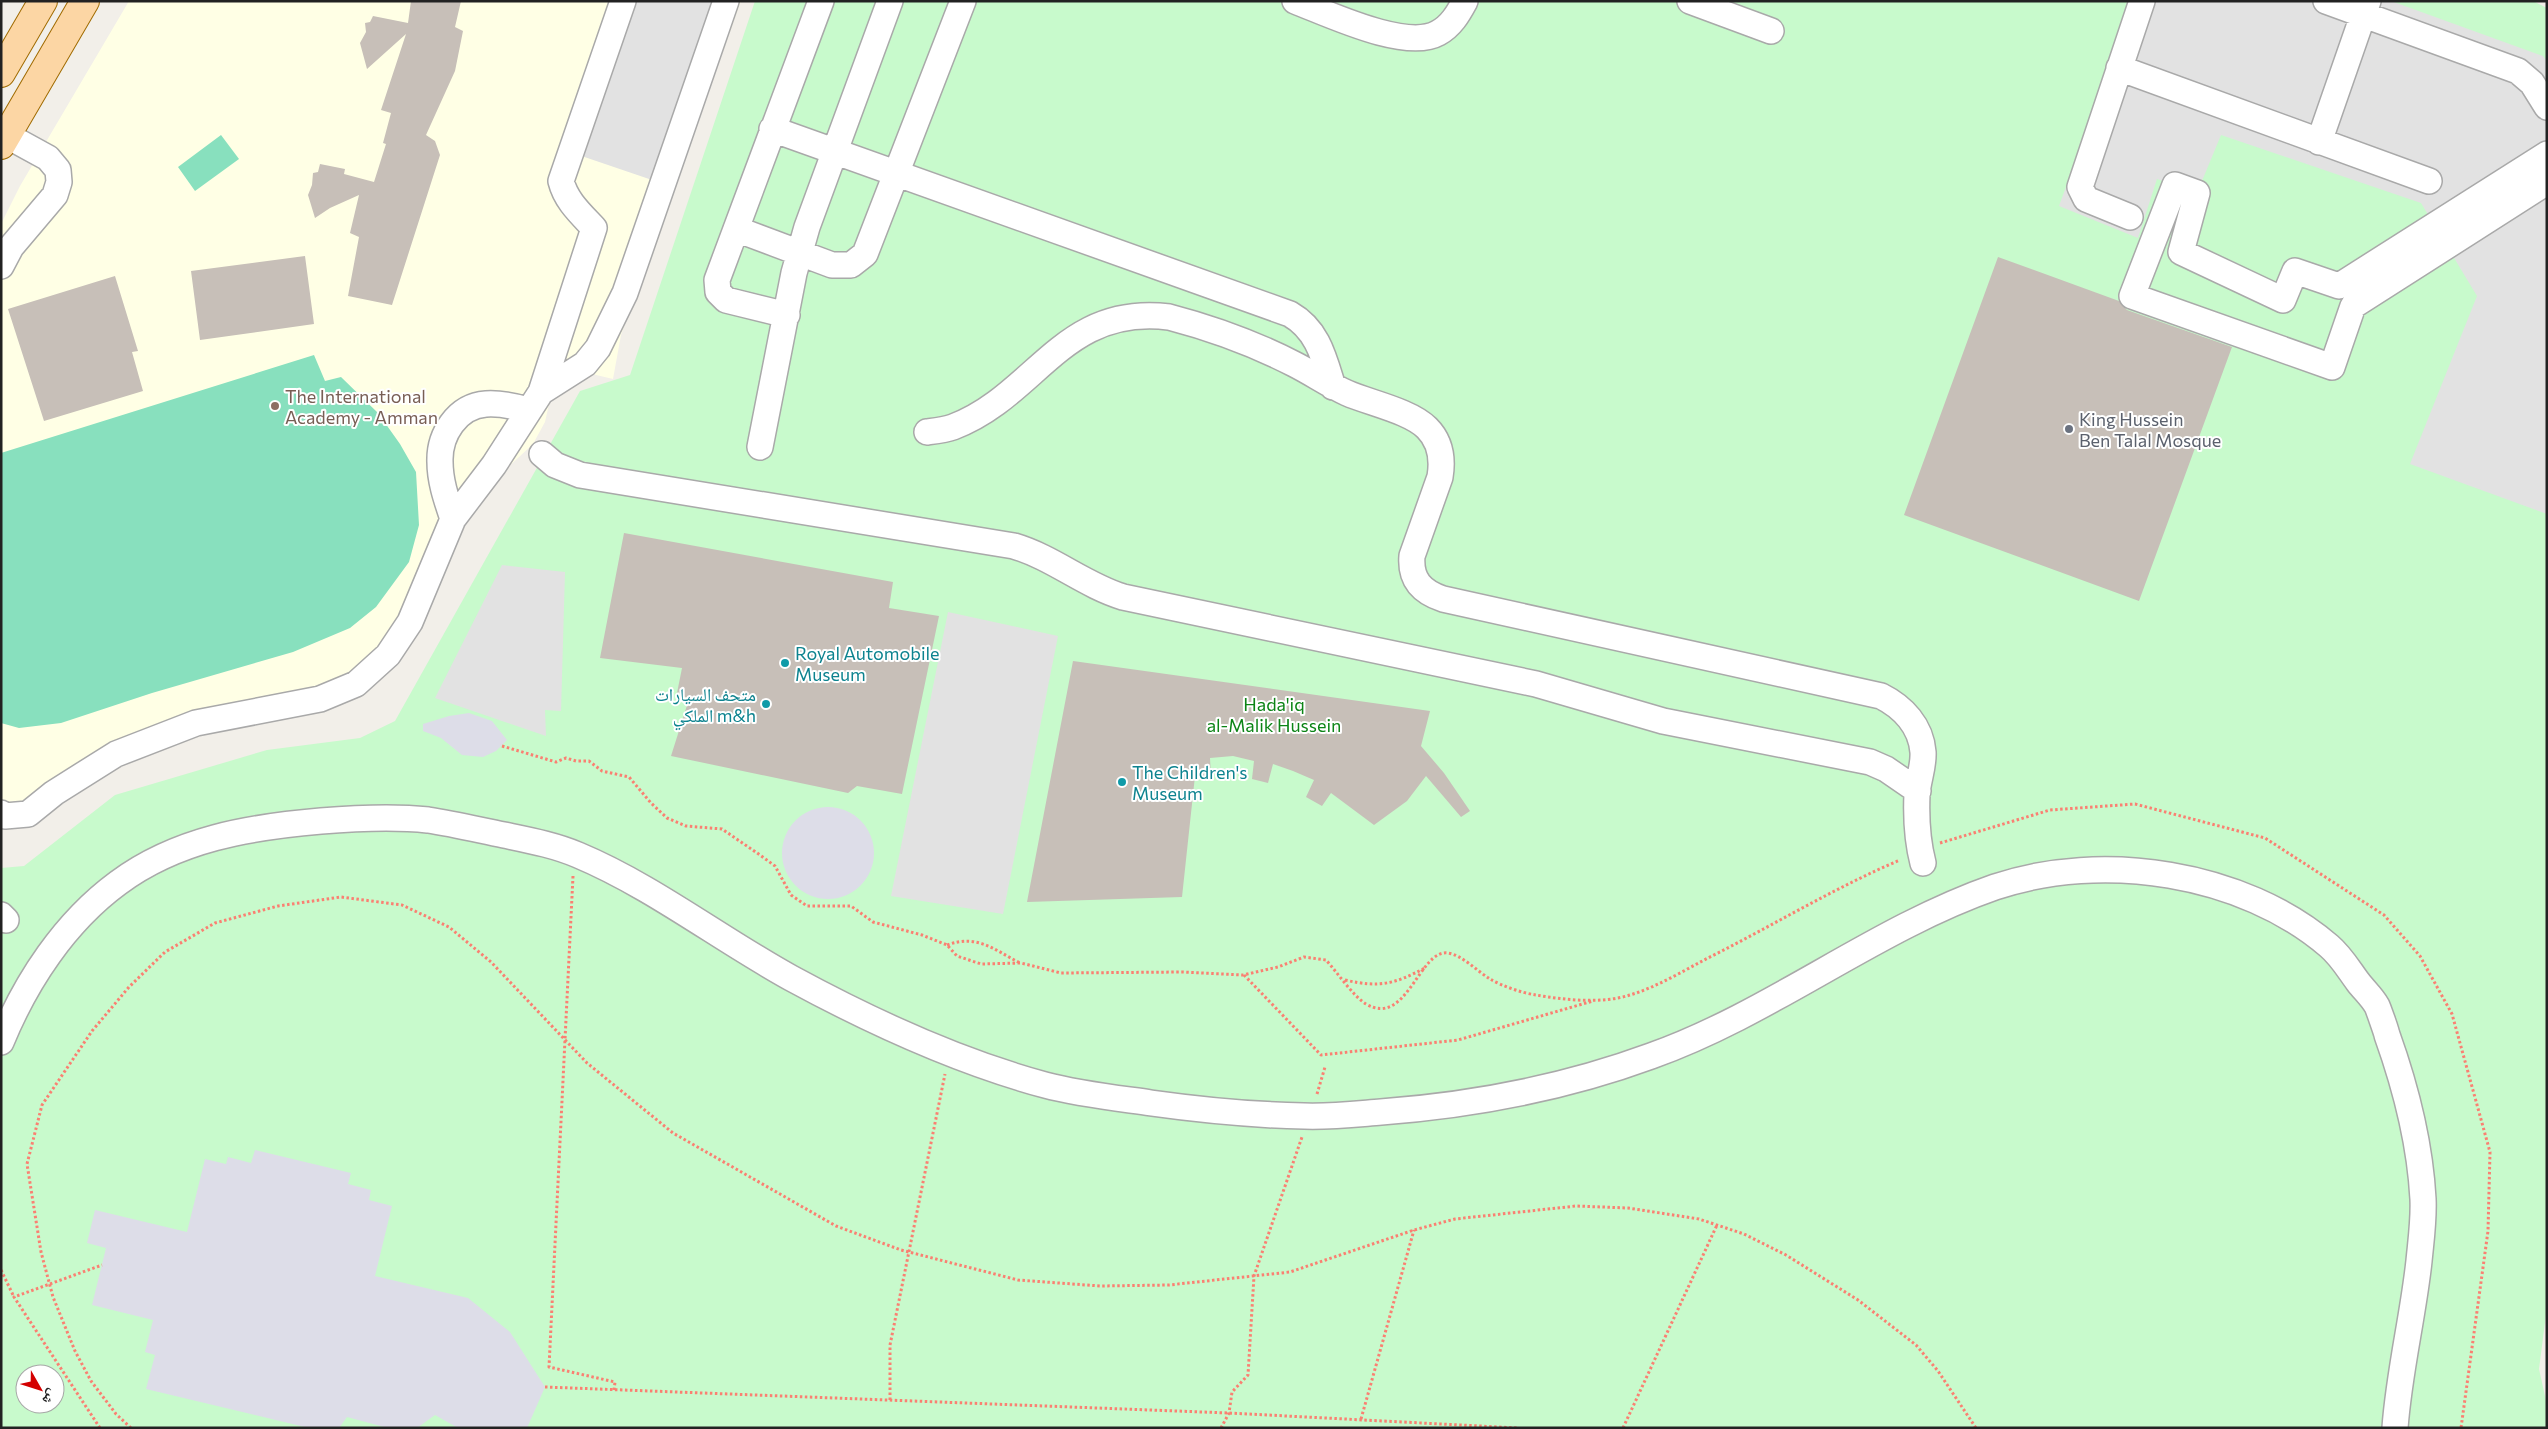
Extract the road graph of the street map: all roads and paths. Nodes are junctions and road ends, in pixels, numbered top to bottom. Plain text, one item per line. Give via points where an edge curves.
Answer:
1 (44, 1) edge
2 (84, 1) edge
3 (623, 1) edge
4 (726, 1) edge
5 (821, 1) edge
6 (890, 1) edge
7 (963, 1) edge
8 (1295, 1) edge
9 (1465, 1) edge
10 (1690, 1) edge
11 (2142, 1) edge
12 (2326, 1) edge
13 (2365, 8) edge
14 (1771, 31) dead end
15 (2119, 68) junction
16 (1, 73) edge
17 (2547, 107) edge
18 (772, 128) junction
19 (4, 140) edge
20 (2319, 142) junction
21 (836, 152) junction
22 (2547, 154) edge
23 (897, 174) junction
24 (2429, 181) dead end
25 (2547, 182) edge
26 (2130, 217) dead end
27 (736, 229) junction
28 (799, 253) junction
29 (1, 266) edge
30 (787, 315) junction
31 (1333, 387) junction
32 (535, 401) junction
33 (927, 432) dead end
34 (760, 447) dead end
35 (542, 454) dead end
36 (453, 519) junction
37 (502, 746) dead end
38 (1918, 791) junction
39 (1, 813) edge
40 (574, 853) junction
41 (1921, 857) junction
42 (947, 945) junction
43 (1021, 963) junction
44 (1427, 966) junction
45 (1243, 975) junction
46 (1344, 980) junction
47 (1597, 1000) junction
48 (563, 1038) junction
49 (1, 1042) edge
50 (949, 1054) junction
51 (1309, 1117) junction
52 (1717, 1225) junction
53 (1414, 1230) junction
54 (908, 1252) junction
55 (102, 1265) dead end
56 (1, 1270) edge
57 (1254, 1276) junction
58 (49, 1284) junction
59 (14, 1297) junction
60 (545, 1387) dead end
61 (614, 1390) junction
62 (890, 1400) junction
63 (1229, 1413) junction
64 (1360, 1420) junction
65 (100, 1428) edge
66 (131, 1428) edge
67 (1222, 1428) edge
68 (1518, 1428) edge
69 (1623, 1428) edge
70 (1976, 1428) edge
71 (2395, 1428) edge
72 (2462, 1428) edge

1 - 16 main road
2 - 19 main road
3 - 32 street via 561,181 564,193 594,228
4 - 32 street via 625,293 598,348 584,364
5 - 18 street
6 - 21 street
7 - 23 street
8 - 9 street via 1392,36 1427,38 1447,28
10 - 14 street
11 - 15 street
12 - 13 street
13 - 17 street via 2518,71 2532,83
13 - 20 street
15 - 20 street
15 - 26 street via 2080,187 2086,199
18 - 21 street
18 - 27 street
19 - 29 street via 48,158 58,170 59,182 55,195 11,247
20 - 24 street
21 - 23 street
21 - 28 street
22 - 25 street via 2339,286 2295,271 2283,300 2181,252 2197,193 2175,186 2132,296 2332,367 2353,306
23 - 28 street via 869,246 859,261 842,267
23 - 31 street via 1290,314 1314,334
27 - 28 street
27 - 30 street via 717,280 718,292 726,300
28 - 30 street
30 - 34 street
31 - 33 street via 1283,358 1186,321 1151,315 1134,316 1099,325 1068,342 999,401 951,428
31 - 38 street via 1416,420 1427,428 1438,444 1442,464 1440,477 1412,556 1413,576 1425,592 1453,601 1881,696 1906,712 1920,738 1923,752
32 - 36 street via 494,465
32 - 36 street via 484,404 464,412 449,427 440,448 440,463
35 - 38 street via 555,465 580,475 1014,546 1045,557 1097,588 1123,597 1512,678 1663,721 1870,762
36 - 39 street via 410,622 388,655 356,684 320,699 196,723 116,754 54,793 28,814 5,816
37 - 42 path via 556,762 566,758 576,762 588,761 602,771 629,777 667,818 686,826 722,829 760,855 775,866 791,895 807,906 851,906 873,922
38 - 41 street
40 - 48 path
40 - 49 street via 429,820 371,817 292,823 205,839 120,881 90,907 57,943 31,981
40 - 50 street via 634,884 792,978
41 - 47 path via 1629,996
41 - 72 path via 2050,810 2135,804 2265,838 2384,915 2420,956 2452,1014 2490,1152 2488,1231
42 - 43 path via 962,940 977,942
42 - 43 path via 957,956 981,964
43 - 45 path via 1060,973
44 - 46 path via 1388,984 1369,986
44 - 46 path via 1402,999 1388,1008 1365,1004
44 - 47 path via 1437,956 1446,953 1492,980 1534,995
45 - 46 path via 1304,957 1326,960
45 - 47 path via 1321,1055 1458,1040
48 - 54 path via 587,1063 674,1133 836,1226
48 - 58 path via 491,962 449,927 402,905 341,897 278,906 215,924 165,952 129,987 92,1031 42,1105 27,1164
48 - 61 path via 549,1367 615,1382
50 - 51 street via 1051,1087 1155,1104
50 - 54 path
51 - 57 path
51 - 71 street via 1420,1109 1506,1097 1647,1058 1704,1036 1934,910 2006,884 2073,870 2149,872 2209,883 2269,905 2333,949 2377,1007 2398,1065 2418,1147 2424,1209
52 - 53 path via 1628,1208 1576,1206 1455,1218
52 - 69 path
52 - 70 path via 1744,1234 1786,1255 1858,1300 1908,1339 1938,1371
53 - 57 path via 1290,1272
53 - 64 path
54 - 57 path via 1018,1280 1073,1284 1169,1285
54 - 62 path via 890,1345
55 - 58 path
56 - 59 path
57 - 63 path via 1248,1375 1232,1392
58 - 59 path
58 - 66 path via 75,1351 91,1381
59 - 65 path
60 - 61 path
61 - 62 path
62 - 63 path
63 - 64 path
63 - 67 path
64 - 68 path

